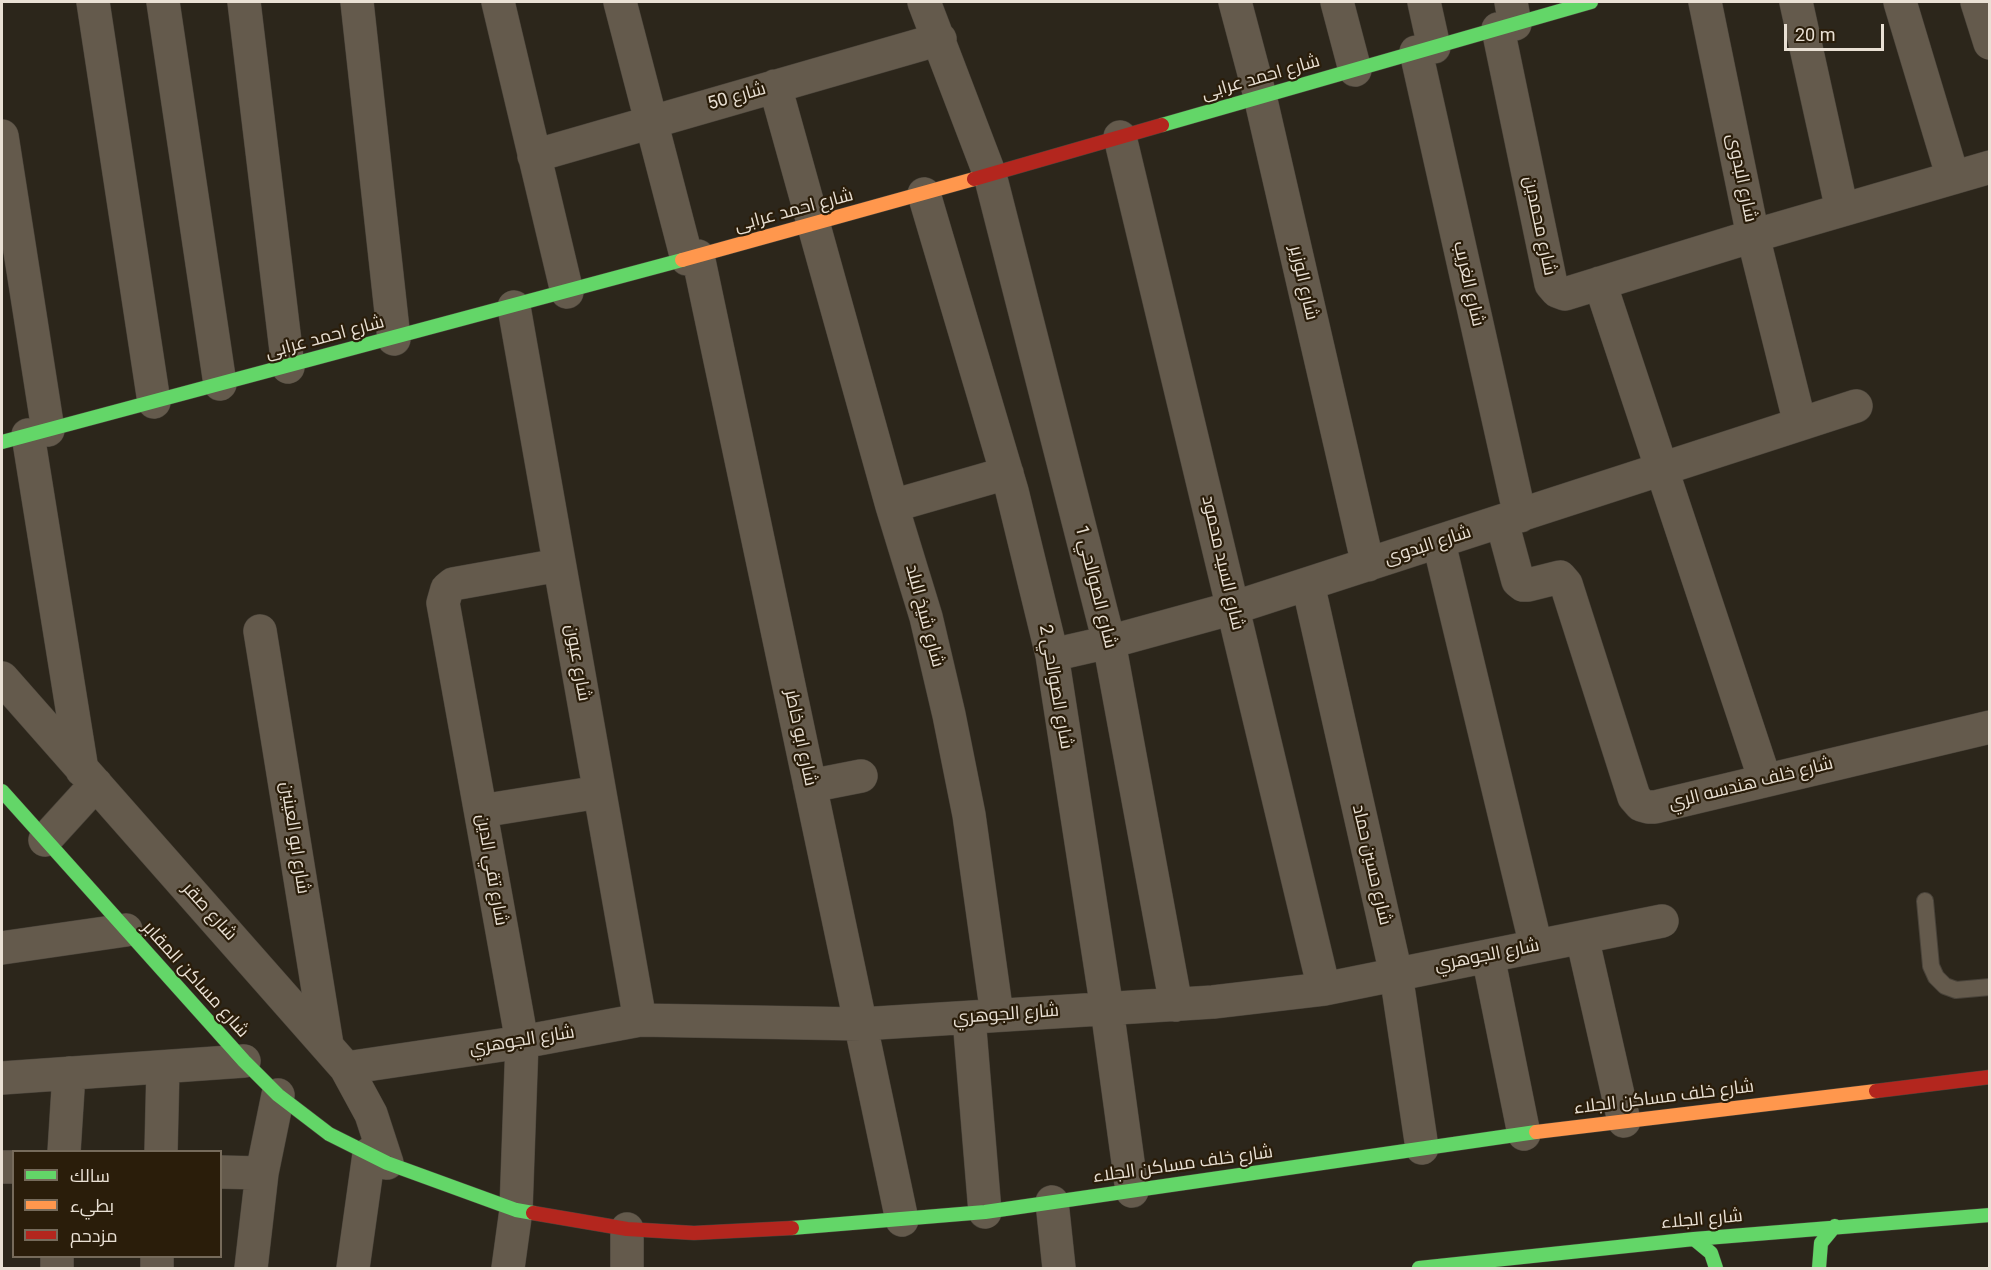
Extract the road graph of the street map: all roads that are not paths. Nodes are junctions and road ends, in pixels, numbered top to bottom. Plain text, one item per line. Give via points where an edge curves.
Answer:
1 (93, 2) edge
2 (163, 2) edge
3 (244, 2) edge
4 (357, 2) edge
5 (501, 2) edge
6 (620, 2) edge
7 (924, 2) edge
8 (1235, 2) edge
9 (1337, 2) edge
10 (1424, 2) edge
11 (1592, 2) edge
12 (1705, 2) edge
13 (1797, 2) edge
14 (1900, 2) edge
15 (1977, 2) edge
16 (1508, 18) edge
17 (940, 39) junction
18 (1989, 43) edge
19 (1425, 50) junction
20 (1355, 70) junction
21 (775, 86) junction
22 (1260, 96) junction
23 (652, 122) junction
24 (2, 136) edge
25 (1120, 137) junction
26 (534, 156) junction
27 (1989, 167) edge
28 (990, 175) junction
29 (1953, 178) junction
30 (924, 194) junction
31 (1842, 210) junction
32 (814, 225) junction
33 (1753, 236) junction
34 (692, 258) junction
35 (1600, 283) junction
36 (567, 292) junction
37 (514, 307) junction
38 (394, 339) junction
39 (288, 367) junction
40 (220, 384) junction
41 (153, 402) junction
42 (1856, 406) dead end
43 (1800, 424) junction
44 (26, 436) edge
45 (1662, 469) junction
46 (1007, 473) junction
47 (892, 506) junction
48 (1511, 519) junction
49 (1439, 543) junction
50 (559, 565) junction
51 (1368, 565) junction
52 (1308, 584) junction
53 (1233, 608) junction
54 (260, 631) dead end
55 (1109, 642) junction
56 (1052, 655) junction
57 (2, 678) edge
58 (1989, 727) edge
59 (861, 776) dead end
60 (89, 777) junction
61 (1765, 780) junction
62 (810, 786) junction
63 (2, 791) edge
64 (599, 792) junction
65 (481, 811) junction
66 (45, 840) junction
67 (1925, 901) dead end
68 (1662, 921) dead end
69 (126, 930) junction
70 (1582, 938) junction
71 (1536, 946) junction
72 (2, 948) edge
73 (1488, 956) junction
74 (1396, 974) junction
75 (1989, 987) edge
76 (1324, 989) junction
77 (1176, 1005) junction
78 (1107, 1009) junction
79 (983, 1016) junction
80 (640, 1020) junction
81 (861, 1024) junction
82 (522, 1042) junction
83 (336, 1056) junction
84 (244, 1061) junction
85 (163, 1067) junction
86 (69, 1073) junction
87 (1989, 1077) edge
88 (2, 1078) edge
89 (278, 1095) junction
90 (1624, 1121) junction
91 (1524, 1134) junction
92 (1422, 1148) junction
93 (64, 1150) edge
94 (160, 1150) edge
95 (378, 1158) junction
96 (222, 1172) edge
97 (262, 1173) junction
98 (1132, 1191) junction
99 (1052, 1202) junction
100 (516, 1210) junction
101 (985, 1212) junction
102 (1989, 1215) edge
103 (902, 1220) junction
104 (1835, 1226) junction
105 (627, 1229) junction
106 (1694, 1239) junction
107 (251, 1269) edge
108 (353, 1269) edge
109 (508, 1269) edge
110 (627, 1269) edge
111 (1059, 1269) edge
112 (1419, 1269) edge
113 (1716, 1269) edge
114 (1819, 1269) edge

1 - 41 street
2 - 40 street
3 - 39 street
4 - 38 street
5 - 26 street
6 - 23 street, شارع ابو خاطر
7 - 17 street, شارع الصوالحي 1
8 - 22 street, شارع الوزير
9 - 20 street
10 - 19 street, شارع الغريب
11 - 16 street, شارع احمد عرابى
12 - 33 street, شارع البدوى
13 - 31 street
14 - 29 street
15 - 18 street
16 - 19 street, شارع احمد عرابى
16 - 35 street, شارع محمدين via 1551,284 1565,294
17 - 21 street, شارع 50
17 - 28 street, شارع الصوالحي 1
19 - 20 street, شارع احمد عرابى
19 - 48 street, شارع الغريب
20 - 22 street, شارع احمد عرابى
21 - 23 street, شارع 50
21 - 32 street, شارع شيخ البلد
22 - 25 street, شارع احمد عرابى
22 - 51 street, شارع الوزير
23 - 26 street, شارع 50
23 - 34 street, شارع ابو خاطر
24 - 44 street
25 - 28 street, شارع احمد عرابى
25 - 53 street, شارع السيد محمود
26 - 36 street
27 - 29 street, شارع محمدين
28 - 30 street, شارع احمد عرابى
28 - 55 street, شارع الصوالحي 1
29 - 31 street, شارع محمدين
30 - 32 street, شارع احمد عرابى
30 - 46 street, شارع الصوالحي 2
31 - 33 street, شارع محمدين
32 - 34 street, شارع احمد عرابى
32 - 47 street, شارع شيخ البلد
33 - 35 street, شارع محمدين
33 - 43 street, شارع البدوى
34 - 36 street, شارع احمد عرابى
34 - 62 street, شارع ابو خاطر
35 - 45 street
36 - 37 street, شارع احمد عرابى
37 - 38 street, شارع احمد عرابى
37 - 50 street, شارع عيون
38 - 39 street, شارع احمد عرابى
39 - 40 street, شارع احمد عرابى
40 - 41 street, شارع احمد عرابى
41 - 44 street, شارع احمد عرابى
42 - 43 street, شارع البدوى
43 - 45 street, شارع البدوى
44 - 60 street
45 - 48 street, شارع البدوى
45 - 61 street
46 - 47 street
46 - 56 street, شارع الصوالحي 2
47 - 79 street, شارع شيخ البلد via 926,617 969,815
48 - 49 street, شارع البدوى
48 - 61 street, شارع خلف هندسه الري via 1518,581 1528,585 1560,577 1566,584 1634,797 1641,805 1655,807
49 - 51 street, شارع البدوى
49 - 71 street
50 - 64 street, شارع عيون
50 - 65 street, شارع تقي الدين via 453,584 447,589 443,603
51 - 52 street, شارع البدوى
52 - 53 street, شارع البدوى
52 - 74 street, شارع حسين حماد
53 - 55 street, شارع البدوى
53 - 76 street, شارع السيد محمود
54 - 83 street, شارع ابو العينين
55 - 56 street, شارع البدوى
55 - 77 street, شارع الصوالحي 1
56 - 78 street, شارع الصوالحي 2
57 - 60 street, شارع صقر
58 - 61 street, شارع خلف هندسه الري
59 - 62 street
60 - 66 street
60 - 83 street, شارع صقر
62 - 81 street, شارع ابو خاطر
63 - 66 street, شارع مساكن المقابر
64 - 65 street
64 - 80 street, شارع عيون
65 - 82 street, شارع تقي الدين
66 - 69 street, شارع مساكن المقابر
67 - 75 lane via 1931,966 1936,977 1956,990
68 - 70 street, شارع الجوهري
69 - 72 street
69 - 84 street, شارع مساكن المقابر
70 - 71 street, شارع الجوهري
70 - 90 street
71 - 73 street, شارع الجوهري
73 - 74 street, شارع الجوهري
73 - 91 street
74 - 76 street, شارع الجوهري
74 - 92 street, شارع حسين حماد
76 - 77 street, شارع الجوهري
77 - 78 street, شارع الجوهري
78 - 79 street, شارع الجوهري
78 - 98 street, شارع الصوالحي 2
79 - 81 street, شارع الجوهري
79 - 101 street, شارع شيخ البلد
80 - 81 street, شارع الجوهري
80 - 82 street, شارع الجوهري
81 - 103 street, شارع ابو خاطر
82 - 83 street, شارع الجوهري
82 - 100 street, شارع تقي الدين
83 - 95 street, شارع صقر via 371,1114
84 - 85 street
84 - 89 street, شارع مساكن المقابر
85 - 86 street
85 - 94 street
86 - 88 street
86 - 93 street
87 - 90 street, شارع خلف مساكن الجلاء
89 - 95 street, شارع مساكن المقابر via 329,1134
89 - 97 street
90 - 91 street, شارع خلف مساكن الجلاء
91 - 92 street, شارع خلف مساكن الجلاء
92 - 98 street, شارع خلف مساكن الجلاء
95 - 100 street, شارع خلف مساكن الجلاء
95 - 108 street
96 - 97 street
97 - 107 street
98 - 99 street, شارع خلف مساكن الجلاء
99 - 101 street, شارع خلف مساكن الجلاء
99 - 111 street
100 - 105 street, شارع خلف مساكن الجلاء
100 - 109 street, شارع تقي الدين
101 - 103 street, شارع خلف مساكن الجلاء
102 - 104 street, شارع الجلاء
103 - 105 street, شارع خلف مساكن الجلاء via 694,1233
104 - 106 street, شارع الجلاء
104 - 114 street via 1821,1243
105 - 110 street
106 - 112 street, شارع الجلاء
106 - 113 street via 1711,1253

